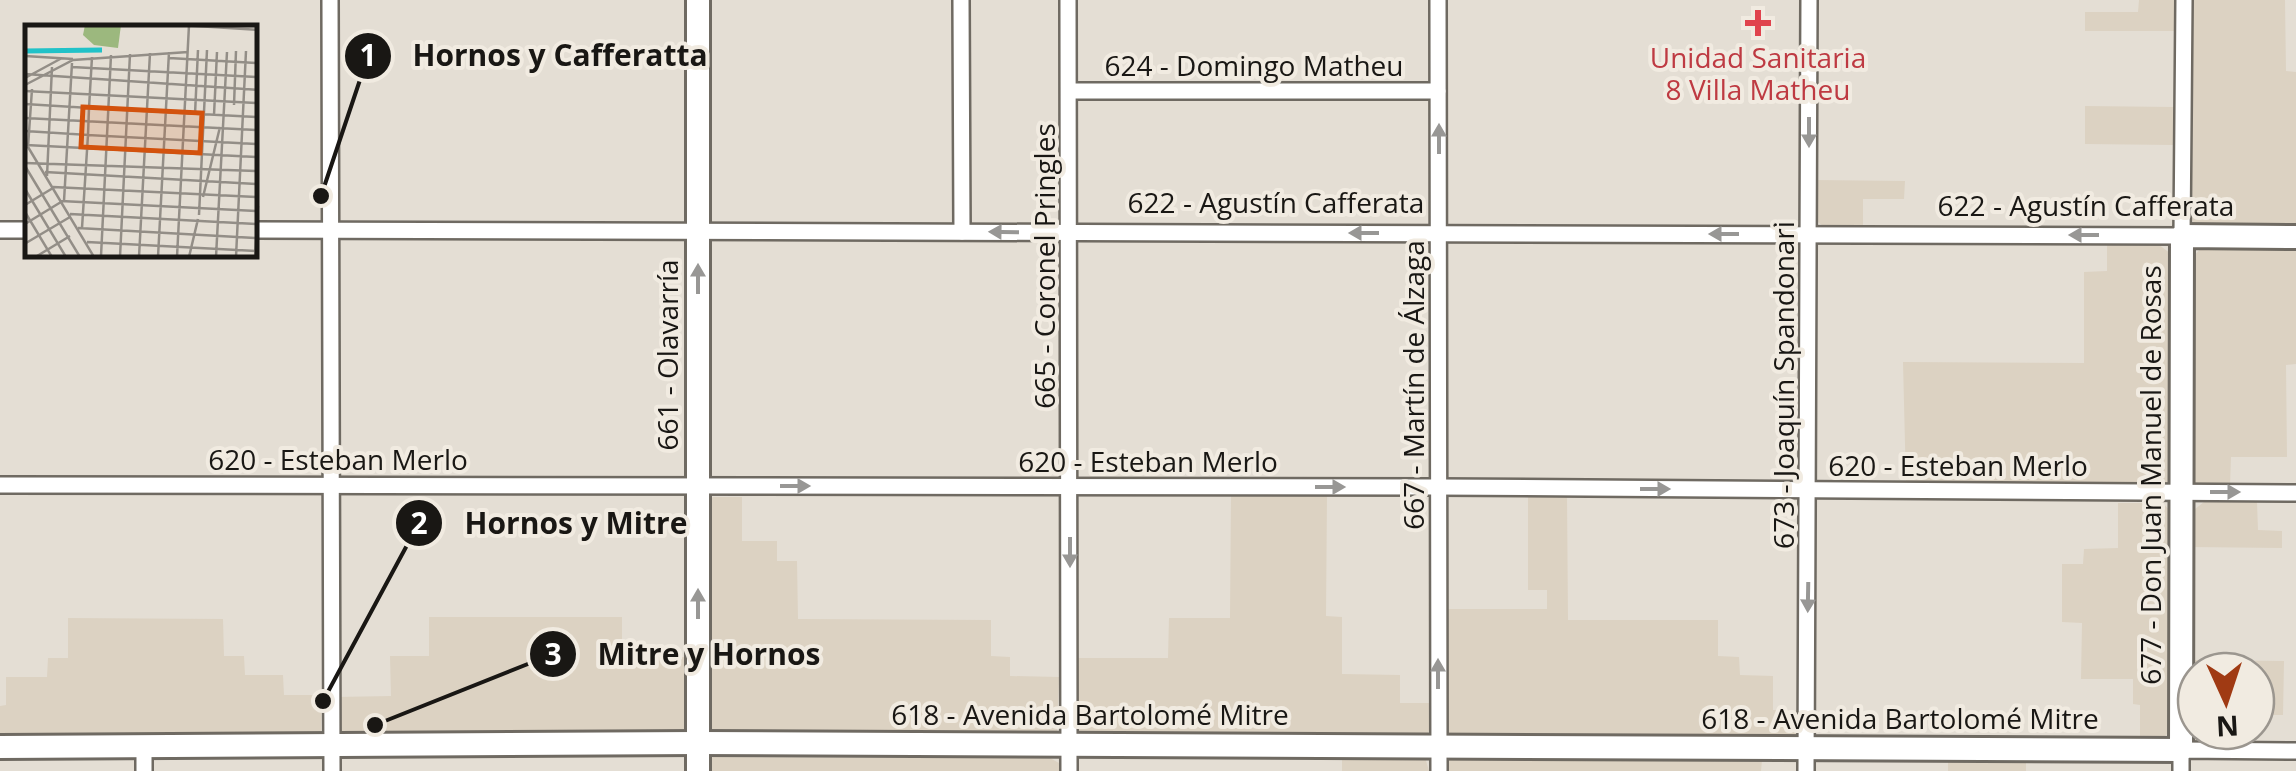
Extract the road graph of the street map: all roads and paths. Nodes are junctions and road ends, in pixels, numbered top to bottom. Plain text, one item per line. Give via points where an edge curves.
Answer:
1 (330, 0) edge
2 (698, 0) edge
3 (961, 0) edge
4 (1068, 0) edge
5 (1438, 0) edge
6 (1809, 0) edge
7 (2184, 0) edge
8 (1070, 91) junction
9 (1438, 91) junction
10 (258, 230) edge
11 (331, 230) junction
12 (698, 232) junction
13 (962, 232) junction
14 (1070, 233) junction
15 (1439, 233) junction
16 (1809, 234) junction
17 (2182, 236) junction
18 (2296, 236) edge
19 (331, 485) junction
20 (0, 486) edge
21 (698, 486) junction
22 (1070, 487) junction
23 (1438, 488) junction
24 (1809, 490) junction
25 (2182, 492) junction
26 (2296, 493) edge
27 (332, 744) junction
28 (698, 744) junction
29 (1069, 745) junction
30 (1438, 745) junction
31 (0, 747) edge
32 (144, 747) junction
33 (2296, 751) edge
34 (1806, 760) edge
35 (2181, 760) edge
36 (144, 771) edge
37 (332, 771) edge
38 (698, 771) edge
39 (1069, 771) edge
40 (1438, 771) edge

1 - 11 street
2 - 12 main road, 661 - Olavarría
3 - 13 street
4 - 8 street, 665 - Coronel Pringles
5 - 9 street, 667 - Martín de Álzaga
6 -> 16 street, 673 - Joaquín Spandonari
7 - 17 street, 677 - Don Juan Manuel de Rosas
8 - 9 street, 624 - Domingo Matheu
8 - 14 street, 665 - Coronel Pringles
15 -> 9 street, 667 - Martín de Álzaga
10 - 11 street, 622 - Agustín Cafferata
11 - 12 street, 622 - Agustín Cafferata
11 - 19 street
12 - 13 street, 622 - Agustín Cafferata
21 -> 12 main road, 661 - Olavarría
14 -> 13 street, 622 - Agustín Cafferata
15 -> 14 street, 622 - Agustín Cafferata
14 - 22 street, 665 - Coronel Pringles
16 -> 15 street, 622 - Agustín Cafferata
15 - 23 street, 667 - Martín de Álzaga
17 -> 16 street, 622 - Agustín Cafferata
16 - 24 street, 673 - Joaquín Spandonari
17 - 18 main road, 622 - Agustín Cafferata
17 - 25 main road, 677 - Don Juan Manuel de Rosas
19 - 20 street, 620 - Esteban Merlo
19 - 21 street, 620 - Esteban Merlo
19 - 27 street
21 -> 22 street, 620 - Esteban Merlo
28 -> 21 main road, 661 - Olavarría
22 -> 23 street, 620 - Esteban Merlo
22 -> 29 street, 665 - Coronel Pringles
23 -> 24 street, 620 - Esteban Merlo
30 -> 23 street, 667 - Martín de Álzaga
24 - 25 street, 620 - Esteban Merlo
24 -> 34 street, 673 - Joaquín Spandonari
25 -> 26 street, 620 - Esteban Merlo
25 - 35 main road, 677 - Don Juan Manuel de Rosas
27 - 28 main road, 618 - Avenida Bartolomé Mitre
27 - 32 main road, 618 - Avenida Bartolomé Mitre
27 - 37 street
28 - 29 main road, 618 - Avenida Bartolomé Mitre
28 - 38 main road, 661 - Olavarría
29 - 30 main road, 618 - Avenida Bartolomé Mitre
29 - 39 street, 665 - Coronel Pringles
30 - 34 main road, 618 - Avenida Bartolomé Mitre
30 - 40 street, 667 - Martín de Álzaga
31 - 32 main road, 618 - Avenida Bartolomé Mitre
32 - 36 street
33 - 35 street
34 - 35 main road, 618 - Avenida Bartolomé Mitre

